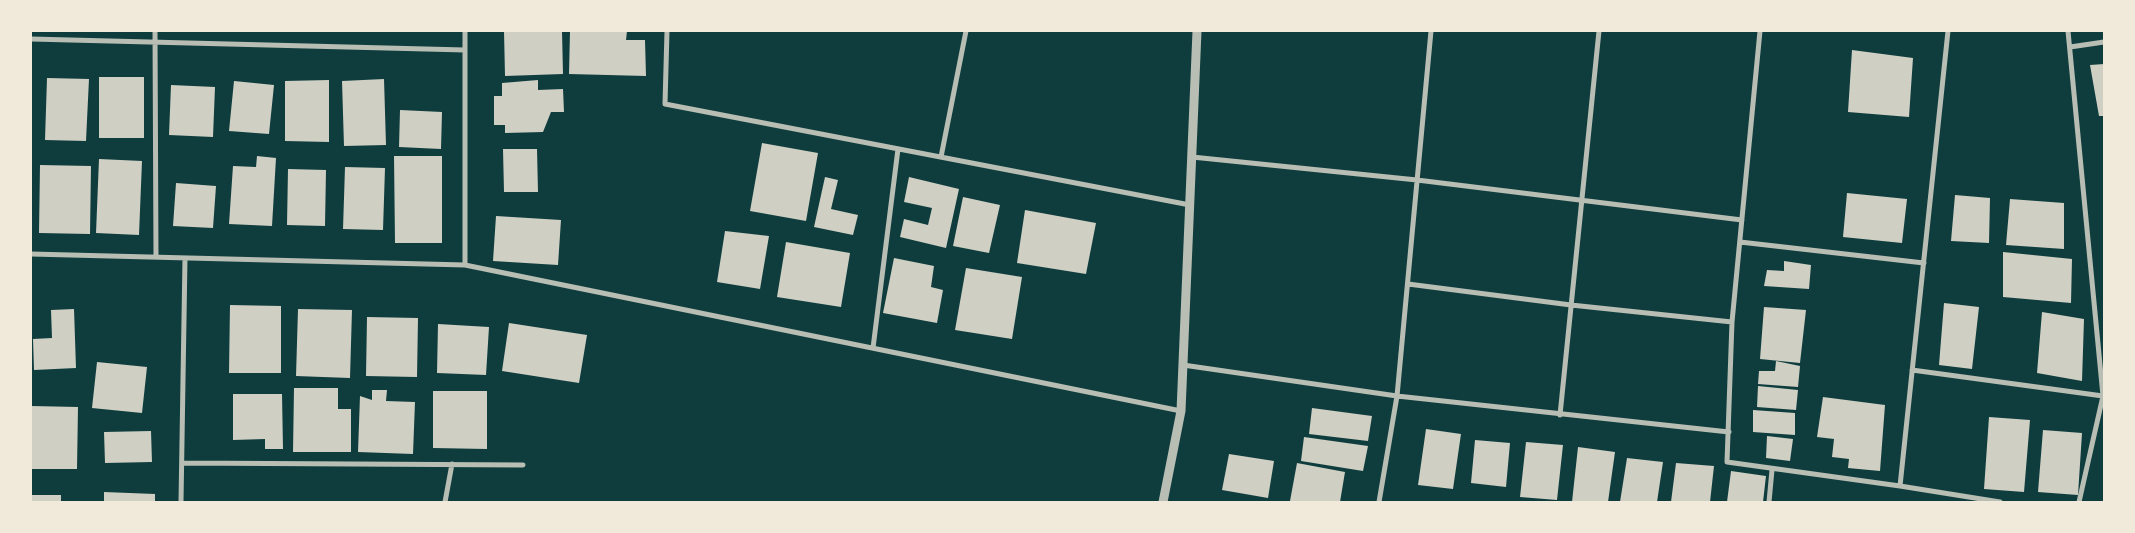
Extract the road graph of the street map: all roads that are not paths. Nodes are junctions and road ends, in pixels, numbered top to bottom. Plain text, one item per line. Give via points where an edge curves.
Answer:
1 (155, 31) edge
2 (465, 31) edge
3 (667, 31) edge
4 (966, 31) edge
5 (1197, 31) edge
6 (1431, 31) edge
7 (1599, 31) edge
8 (1760, 31) edge
9 (1948, 31) edge
10 (2068, 31) edge
11 (31, 40) edge
12 (155, 42) junction
13 (2104, 42) edge
14 (2070, 47) junction
15 (465, 50) junction
16 (898, 149) junction
17 (1192, 156) junction
18 (941, 157) junction
19 (1417, 180) junction
20 (1582, 199) junction
21 (1190, 206) junction
22 (1742, 220) junction
23 (1740, 242) junction
24 (31, 254) edge
25 (156, 257) junction
26 (185, 258) junction
27 (1924, 263) junction
28 (465, 265) junction
29 (1408, 284) junction
30 (1571, 305) junction
31 (1732, 322) junction
32 (873, 348) junction
33 (1183, 365) junction
34 (1912, 370) junction
35 (1397, 396) junction
36 (2103, 396) edge
37 (1181, 411) junction
38 (1560, 414) junction
39 (1729, 432) junction
40 (182, 463) junction
41 (452, 464) junction
42 (523, 464) dead end
43 (1772, 470) junction
44 (1900, 486) junction
45 (181, 502) edge
46 (445, 502) edge
47 (1163, 502) edge
48 (1379, 502) edge
49 (1768, 502) edge
50 (2000, 502) edge
51 (2080, 502) edge

1 - 12 street
2 - 15 street
3 - 16 street via 665,104
4 - 18 street
5 - 17 street
6 - 19 street
7 - 20 street
8 - 22 street
9 - 27 street
10 - 14 street
11 - 12 street
12 - 15 street
12 - 25 street
13 - 14 street
14 - 36 street
15 - 28 street
16 - 18 street
16 - 32 street
17 - 19 street
17 - 21 street
18 - 21 street
19 - 20 street
19 - 29 street
20 - 22 street
20 - 30 street
21 - 33 street
22 - 23 street
23 - 27 street
23 - 31 street
24 - 25 street
25 - 26 street
26 - 28 street
26 - 40 street
27 - 34 street
28 - 32 street
29 - 30 street
29 - 35 street
30 - 31 street
30 - 38 street
31 - 39 street
32 - 37 street
33 - 35 street
33 - 37 street
34 - 36 street
34 - 44 street
35 - 38 street
35 - 48 street
36 - 51 street
37 - 47 street
38 - 39 street
39 - 43 street via 1727,462
40 - 41 street
40 - 45 street
41 - 42 street
41 - 46 street
43 - 44 street
43 - 49 street
44 - 50 street

